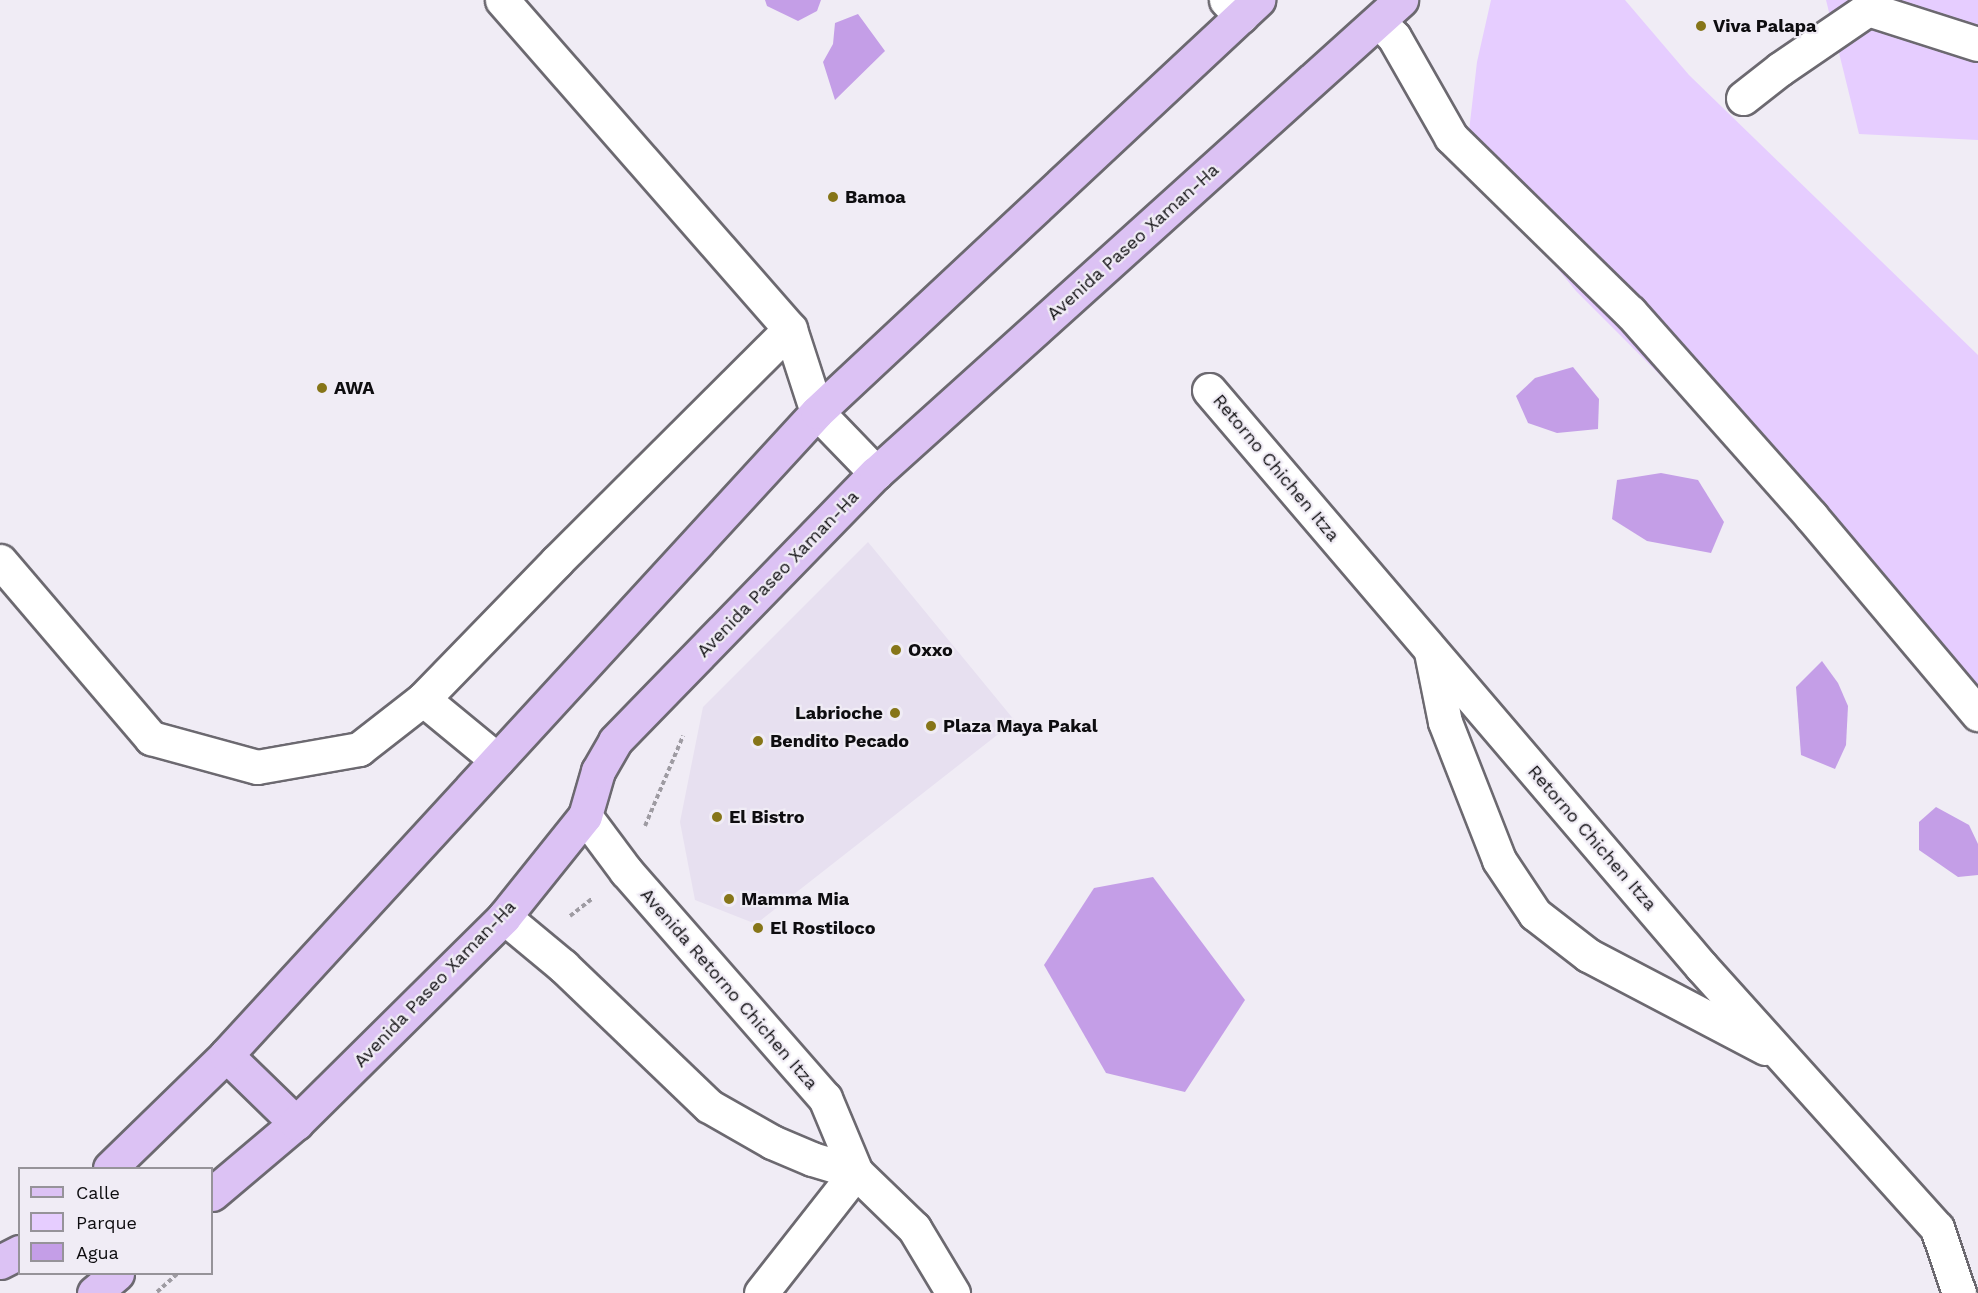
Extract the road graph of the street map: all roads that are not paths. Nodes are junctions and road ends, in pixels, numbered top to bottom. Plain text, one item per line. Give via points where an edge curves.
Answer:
1 (502, 0) edge
2 (1242, 5) edge
3 (1390, 11) edge
4 (1978, 44) edge
5 (1743, 98) dead end
6 (790, 329) junction
7 (1209, 390) dead end
8 (817, 412) junction
9 (876, 473) junction
10 (0, 561) edge
11 (1431, 650) junction
12 (423, 699) junction
13 (1978, 714) edge
14 (497, 760) junction
15 (585, 816) junction
16 (504, 917) junction
17 (226, 1055) junction
18 (1783, 1058) junction
19 (296, 1123) junction
20 (111, 1167) edge
21 (856, 1172) junction
22 (213, 1193) edge
23 (18, 1253) edge
24 (0, 1262) edge
25 (116, 1275) edge
26 (94, 1293) edge
27 (761, 1293) edge
28 (952, 1293) edge
29 (1959, 1293) edge

1 - 6 street
2 - 8 main road
3 - 9 main road, Avenida Paseo Xaman-Ha
3 - 13 street via 1394,37 1451,137 1630,312 1811,516
4 - 5 street via 1868,9
6 - 8 street
6 - 12 street
7 - 11 street, Retorno Chichen Itza
8 - 9 street
8 - 14 main road
9 - 15 main road, Avenida Paseo Xaman-Ha via 615,741 598,771
10 - 12 street via 151,738 257,767 359,749
11 - 18 street, Retorno Chichen Itza
11 - 18 street via 1445,722 1499,860 1535,914 1588,955
12 - 14 street
14 - 17 main road
15 - 16 main road, Avenida Paseo Xaman-Ha
15 - 21 street, Avenida Retorno Chichen Itza via 626,871 825,1098
16 - 19 main road, Avenida Paseo Xaman-Ha
16 - 21 street, Avenida Retorno Chichen Itza via 537,943 709,1106 772,1143
17 - 19 main road
17 - 20 main road
18 - 29 street, Retorno Chichen Itza via 1937,1228
19 - 22 main road, Avenida Paseo Xaman-Ha
21 - 27 street
21 - 28 street, Avenida Retorno Chichen Itza via 914,1228
23 - 24 main road
25 - 26 main road

